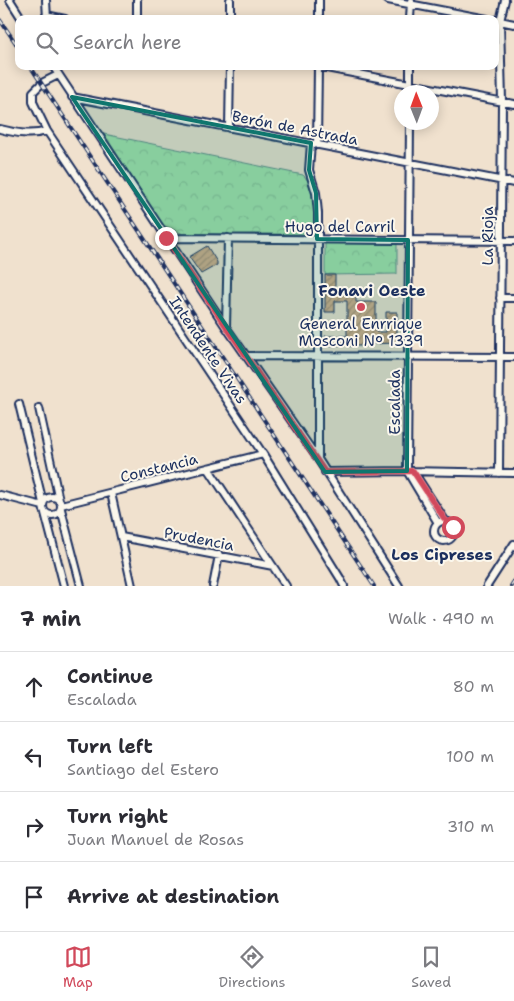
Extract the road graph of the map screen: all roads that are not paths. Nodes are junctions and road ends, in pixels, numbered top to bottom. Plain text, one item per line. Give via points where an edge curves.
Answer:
1 (10, 0) edge
2 (46, 0) edge
3 (137, 0) edge
4 (230, 0) edge
5 (319, 0) edge
6 (388, 0) edge
7 (505, 0) edge
8 (411, 2) edge
9 (19, 15) edge
10 (47, 15) edge
11 (136, 15) edge
12 (230, 15) edge
13 (319, 15) edge
14 (410, 15) edge
15 (469, 15) edge
16 (499, 18) edge
17 (499, 21) edge
18 (514, 24) edge
19 (499, 41) edge
20 (55, 70) edge
21 (230, 70) edge
22 (318, 70) edge
23 (338, 70) edge
24 (410, 70) edge
25 (58, 75) junction
26 (410, 84) junction
27 (72, 97) junction
28 (502, 101) junction
29 (514, 104) edge
30 (229, 128) junction
31 (0, 130) edge
32 (410, 130) edge
33 (47, 131) junction
34 (314, 144) junction
35 (409, 163) junction
36 (501, 180) junction
37 (514, 183) edge
38 (166, 238) junction
39 (228, 238) junction
40 (317, 239) junction
41 (408, 240) junction
42 (501, 240) junction
43 (514, 240) edge
44 (500, 298) junction
45 (514, 298) edge
46 (226, 328) junction
47 (246, 356) junction
48 (318, 356) junction
49 (407, 357) junction
50 (500, 357) junction
51 (514, 357) edge
52 (19, 404) dead end
53 (39, 408) dead end
54 (263, 454) junction
55 (318, 459) junction
56 (208, 468) junction
57 (410, 471) junction
58 (325, 472) junction
59 (499, 472) junction
60 (514, 473) edge
61 (111, 493) junction
62 (0, 494) edge
63 (43, 504) junction
64 (60, 505) junction
65 (45, 513) junction
66 (446, 522) junction
67 (438, 523) junction
68 (120, 537) junction
69 (514, 544) edge
70 (219, 556) junction
71 (273, 566) junction
72 (64, 586) edge
73 (81, 586) edge
74 (132, 586) edge
75 (213, 586) edge
76 (286, 586) edge
77 (344, 586) edge
78 (398, 586) edge
79 (486, 586) edge

1 - 9 street
2 - 10 street
3 - 11 street
4 - 12 street
5 - 13 street
6 - 8 street
7 - 16 street, La Rioja
8 - 14 street
8 - 15 street
17 - 18 street
19 - 28 street, La Rioja
20 - 25 street
21 - 30 street
22 - 34 street
23 - 26 street
24 - 26 street
25 - 27 street
25 - 33 street via 33,92 33,102
26 - 28 street
27 - 30 street, Berón de Astrada
27 - 38 street
28 - 29 street
28 - 36 street, La Rioja
30 - 34 street, Berón de Astrada
31 - 33 street via 24,134
32 - 35 street, Escalada
33 - 54 street, Intendente Vivas
34 - 35 street, Berón de Astrada
34 - 40 street via 309,170 316,193
35 - 36 street, Berón de Astrada
35 - 41 street, Escalada
36 - 37 street, Berón de Astrada
36 - 42 street, La Rioja
38 - 39 street, Hugo del Carril
38 - 46 street
39 - 40 street, Hugo del Carril
39 - 46 street
40 - 41 street, Hugo del Carril
40 - 48 street
41 - 42 street, Hugo del Carril
41 - 49 street, Escalada
42 - 43 street, Hugo del Carril
42 - 44 street, La Rioja
44 - 45 street
44 - 50 street, La Rioja
46 - 47 street
47 - 48 street
47 - 55 street
48 - 49 street
48 - 55 street
49 - 50 street
49 - 57 street, Escalada
50 - 51 street
50 - 59 street, La Rioja
52 - 63 street
53 - 64 street
54 - 56 street, Constancia
54 - 77 street, Intendente Vivas
55 - 58 street
56 - 61 street, Constancia
56 - 71 street
57 - 58 street
57 - 59 street
57 - 66 street
57 - 67 street
58 - 78 street
59 - 60 street
61 - 64 street, Constancia
61 - 68 street
62 - 63 street
63 - 64 street via 50,497
63 - 65 street
64 - 65 street via 54,515
64 - 73 street
65 - 72 street
66 - 67 street
66 - 67 street via 454,532 452,538 444,541 435,536
68 - 70 street, Prudencia
68 - 74 street
69 - 79 street
70 - 71 street, Prudencia
70 - 75 street
71 - 76 street

